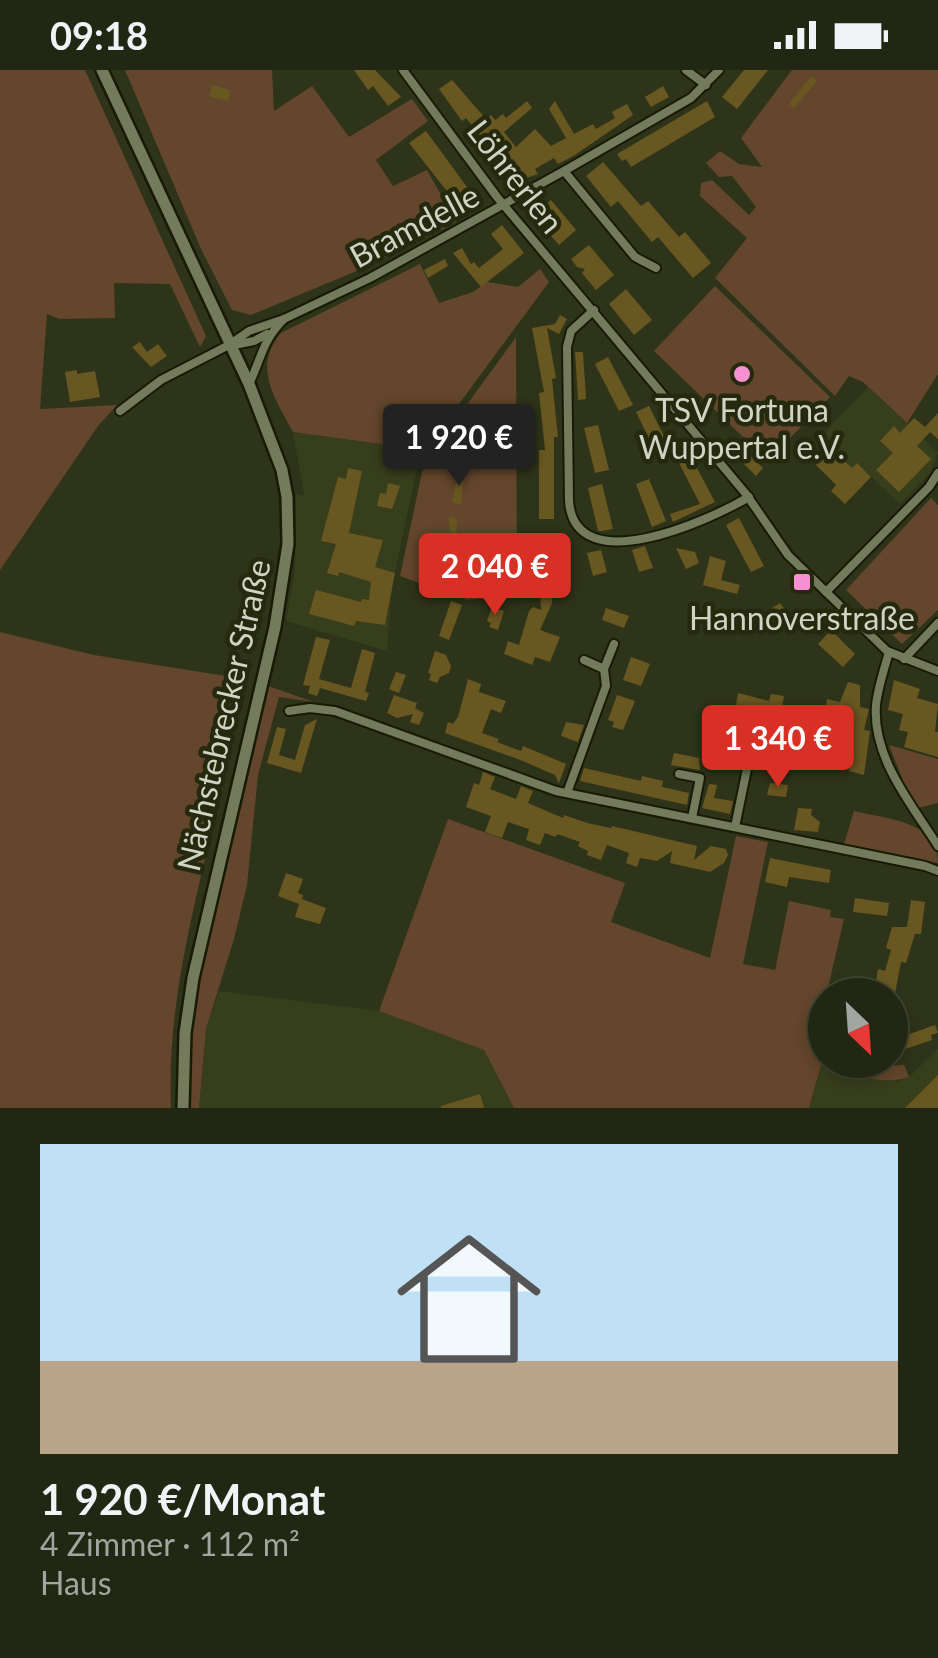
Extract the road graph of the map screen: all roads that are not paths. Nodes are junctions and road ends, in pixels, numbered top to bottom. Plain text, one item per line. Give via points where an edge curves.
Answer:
1 (102, 70) edge
2 (403, 70) edge
3 (686, 70) edge
4 (719, 70) edge
5 (706, 84) junction
6 (564, 172) junction
7 (504, 205) junction
8 (656, 268) dead end
9 (594, 310) junction
10 (284, 319) junction
11 (273, 330) junction
12 (230, 345) junction
13 (249, 384) junction
14 (120, 411) dead end
15 (938, 473) edge
16 (929, 487) junction
17 (938, 495) edge
18 (749, 498) junction
19 (826, 592) junction
20 (938, 623) edge
21 (614, 644) dead end
22 (889, 652) junction
23 (904, 659) junction
24 (584, 660) dead end
25 (604, 668) junction
26 (938, 671) edge
27 (289, 711) dead end
28 (755, 730) dead end
29 (679, 774) dead end
30 (567, 793) junction
31 (692, 818) junction
32 (735, 827) junction
33 (938, 846) edge
34 (938, 872) edge
35 (182, 1108) edge

1 - 12 main road, Nächstebrecker Straße
2 - 7 street, Löhrerlen
3 - 5 street
4 - 5 street, Bramdelle
5 - 6 street, Bramdelle
6 - 7 street, Bramdelle
6 - 8 street via 636,257
7 - 9 street, Löhrerlen
7 - 10 street, Bramdelle
9 - 18 street, Löhrerlen
9 - 18 street via 572,331 567,348 572,522 604,541 644,537 693,525
10 - 11 street, Bramdelle
10 - 12 street, Bramdelle
11 - 12 street, Bramdelle via 254,342
11 - 13 street, Bramdelle
12 - 13 main road, Nächstebrecker Straße
12 - 14 street, Bramdelle via 161,380
13 - 35 main road, Nächstebrecker Straße via 282,470 288,518 283,585 193,978
15 - 16 street
16 - 17 street
16 - 19 street
18 - 19 street, Löhrerlen via 788,554
19 - 22 street, Löhrerlen
20 - 23 street
21 - 25 street
22 - 23 street, Löhrerlen
22 - 33 street via 877,727 899,788
23 - 26 street, Löhrerlen
24 - 25 street
25 - 30 street via 606,686
27 - 30 street via 334,711
28 - 32 street
29 - 31 street via 700,778
30 - 31 street
31 - 32 street
32 - 34 street

